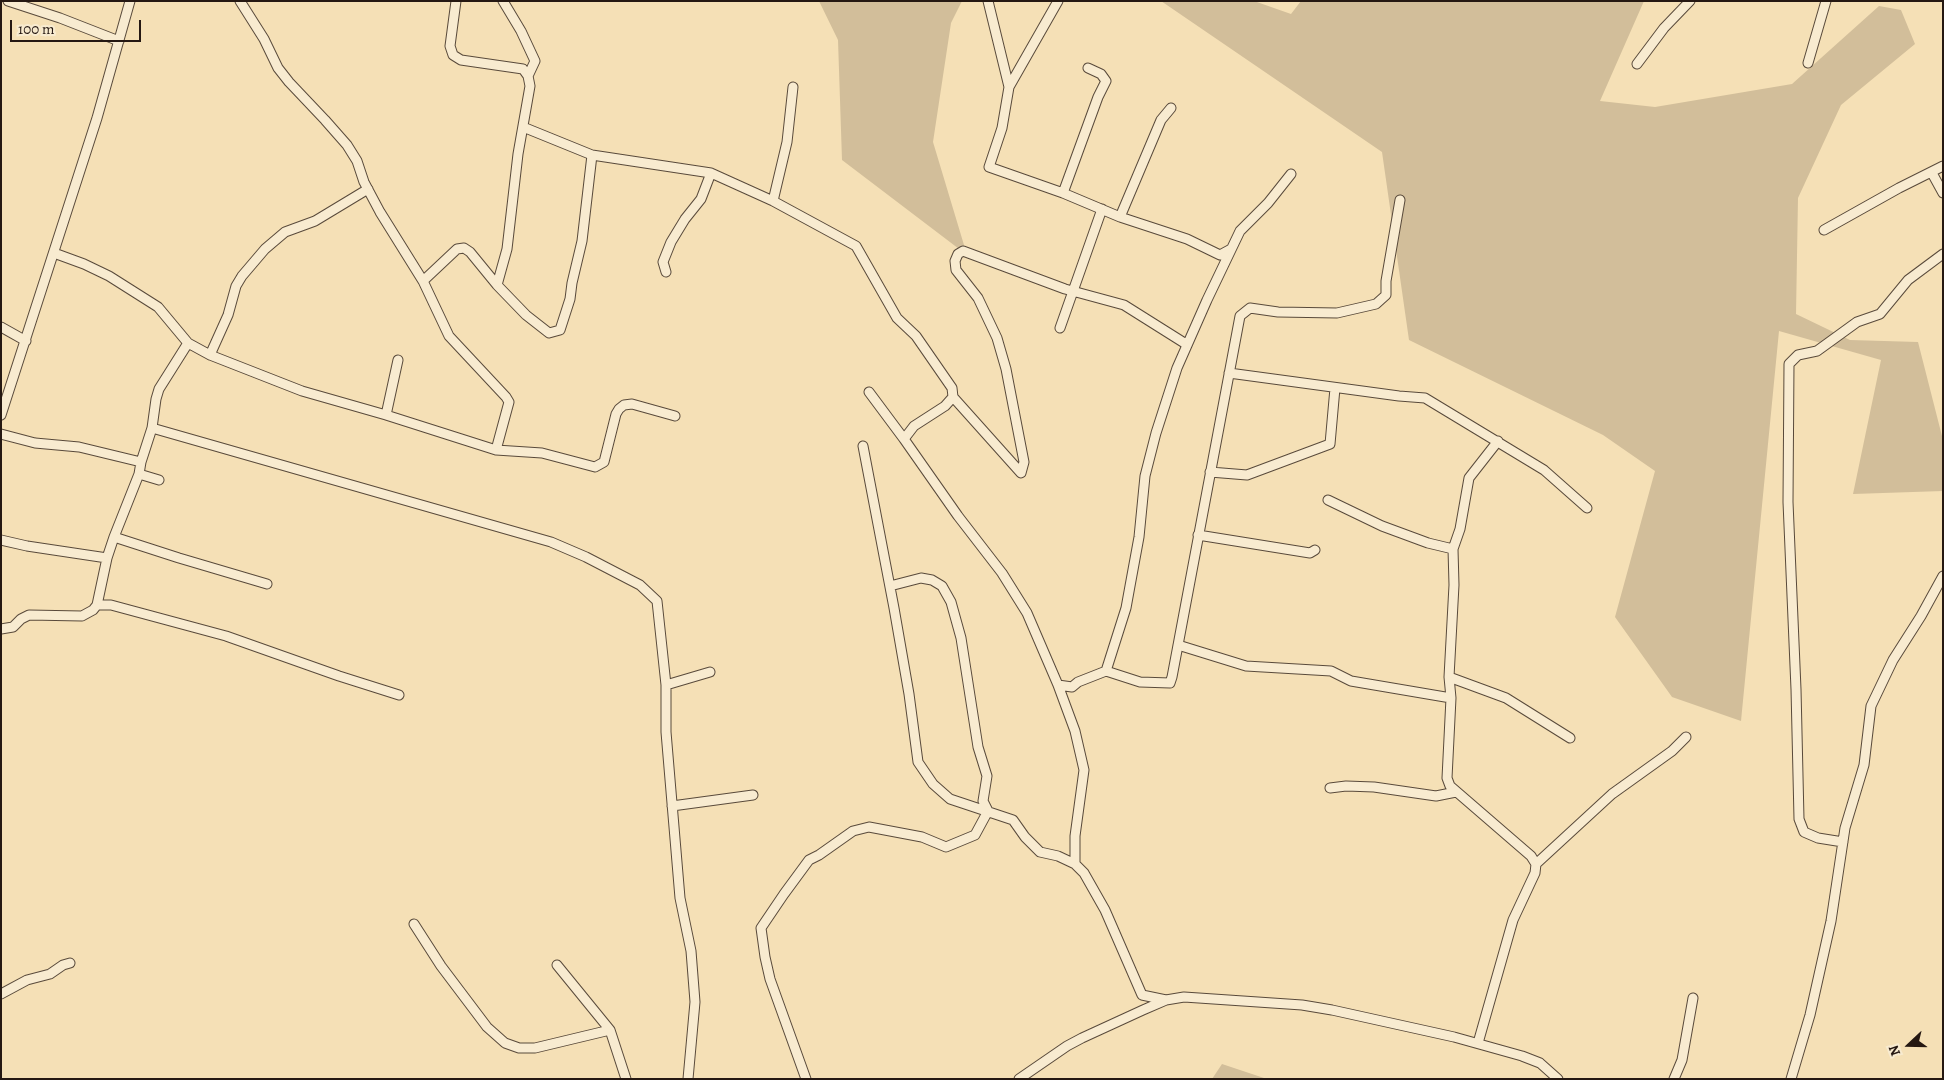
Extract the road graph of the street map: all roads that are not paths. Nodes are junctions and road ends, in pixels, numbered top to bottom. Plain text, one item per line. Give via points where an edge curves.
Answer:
1 (8, 1) edge
2 (130, 1) edge
3 (240, 1) edge
4 (456, 1) edge
5 (503, 1) edge
6 (988, 1) edge
7 (1058, 1) edge
8 (1690, 1) edge
9 (1826, 1) edge
10 (119, 41) junction
11 (1808, 63) dead end
12 (1637, 64) dead end
13 (1088, 68) dead end
14 (528, 76) junction
15 (793, 87) dead end
16 (1009, 87) junction
17 (1171, 108) dead end
18 (523, 127) junction
19 (592, 155) junction
20 (1943, 166) edge
21 (711, 172) junction
22 (1932, 173) junction
23 (1291, 174) dead end
24 (368, 189) junction
25 (1943, 193) edge
26 (1063, 194) junction
27 (1400, 200) dead end
28 (774, 201) junction
29 (1102, 209) junction
30 (1120, 217) junction
31 (1824, 230) dead end
32 (1231, 250) junction
33 (54, 253) junction
34 (1943, 254) edge
35 (666, 272) dead end
36 (423, 281) junction
37 (497, 285) junction
38 (1072, 290) junction
39 (1, 327) edge
40 (1060, 328) dead end
41 (26, 342) junction
42 (188, 343) junction
43 (1186, 344) junction
44 (210, 355) junction
45 (398, 360) dead end
46 (1229, 373) junction
47 (1336, 388) junction
48 (868, 392) dead end
49 (953, 397) junction
50 (1, 415) edge
51 (386, 415) junction
52 (675, 416) dead end
53 (152, 428) junction
54 (1, 434) edge
55 (904, 439) junction
56 (1498, 441) junction
57 (863, 446) dead end
58 (496, 450) junction
59 (141, 462) junction
60 (1210, 472) junction
61 (139, 474) junction
62 (159, 480) dead end
63 (1328, 500) dead end
64 (1587, 508) dead end
65 (1198, 535) junction
66 (114, 537) junction
67 (1, 540) edge
68 (1453, 549) junction
69 (1316, 550) dead end
70 (107, 558) junction
71 (1943, 576) edge
72 (267, 584) dead end
73 (890, 586) junction
74 (97, 605) junction
75 (1, 629) edge
76 (1178, 645) junction
77 (1106, 671) junction
78 (710, 672) dead end
79 (1449, 677) junction
80 (666, 685) junction
81 (1058, 685) junction
82 (399, 695) dead end
83 (1451, 698) junction
84 (1686, 737) dead end
85 (1570, 738) dead end
86 (1330, 788) dead end
87 (1456, 792) junction
88 (753, 795) dead end
89 (672, 806) junction
90 (988, 811) junction
91 (1843, 842) junction
92 (1075, 864) junction
93 (1536, 864) junction
94 (414, 924) dead end
95 (70, 962) dead end
96 (557, 965) dead end
97 (1, 994) edge
98 (1694, 998) dead end
99 (1166, 1000) junction
100 (610, 1030) junction
101 (1478, 1043) junction
102 (626, 1079) edge
103 (688, 1079) edge
104 (806, 1079) edge
105 (1019, 1079) edge
106 (1558, 1079) edge
107 (1674, 1079) edge
108 (1791, 1079) edge

1 - 10 street
2 - 10 street
3 - 24 street via 278,68 347,145
4 - 14 street via 450,46 453,55 461,60 523,69
5 - 14 street via 522,31 535,61
6 - 16 street
7 - 16 street
8 - 12 street via 1664,28
9 - 11 street
10 - 33 street
13 - 26 street via 1101,74 1106,81
14 - 18 street via 530,86
15 - 28 street via 787,142
16 - 26 street via 1002,128 989,167
17 - 30 street via 1160,120
18 - 19 street
18 - 37 street via 507,249
19 - 21 street
19 - 37 street via 582,241 560,330 549,333 526,316
20 - 22 street
21 - 28 street
21 - 35 street via 701,199 671,242 663,262
22 - 25 street
22 - 31 street
23 - 32 street via 1240,231
24 - 36 street
24 - 44 street via 315,221 285,232 265,249 236,286 228,315
26 - 29 street
27 - 46 street via 1386,295 1376,304 1336,313 1250,308 1240,316
28 - 49 street via 856,246 897,318 921,343 952,388
29 - 30 street
29 - 38 street
30 - 32 street via 1187,239 1220,254
32 - 43 street
33 - 41 street
33 - 42 street via 109,276 158,308
34 - 91 street via 1908,280 1880,314 1857,322 1817,351 1798,355 1789,364 1788,502 1799,819 1804,832
36 - 37 street via 458,249 464,248
36 - 58 street via 449,336 506,397 508,402
38 - 40 street
38 - 43 street via 1124,304
38 - 49 street via 963,251 958,254 956,270 978,298 997,338 1024,462 1021,473
39 - 41 street
41 - 50 street
42 - 44 street
42 - 53 street via 159,389
43 - 77 street via 1145,476 1139,537 1126,608
44 - 51 street via 302,391
45 - 51 street
46 - 47 street
46 - 60 street
47 - 56 street via 1425,398
47 - 60 street via 1330,444 1247,475
48 - 55 street
49 - 55 street via 914,426
51 - 58 street
52 - 58 street via 632,404 624,405 616,414 604,462 595,467 542,453
53 - 59 street
53 - 80 street via 551,542 586,557 640,585 657,600
54 - 59 street via 35,443 80,447
55 - 81 street via 1002,573 1027,613
56 - 64 street via 1544,470
56 - 68 street via 1470,478
57 - 73 street
59 - 61 street
60 - 65 street
61 - 62 street
61 - 66 street
63 - 68 street via 1382,526
65 - 69 street via 1310,553
65 - 76 street
66 - 70 street
66 - 72 street
67 - 70 street
68 - 79 street
70 - 74 street
71 - 91 street via 1893,660 1871,706 1864,764
73 - 90 street via 918,762 933,784 950,799
73 - 90 street via 921,578 932,580 942,586 951,602 961,638 978,747 987,776 984,801
74 - 75 street via 82,616 29,615 13,627
74 - 82 street via 110,605 226,636
76 - 77 street via 1170,683 1140,682
76 - 83 street via 1246,666 1331,672 1351,681
77 - 81 street via 1072,687
78 - 80 street
79 - 83 street
79 - 85 street via 1506,698
80 - 89 street via 665,716
81 - 92 street via 1075,731 1084,770 1075,836
83 - 87 street via 1447,778
84 - 93 street via 1672,751 1612,794
86 - 87 street via 1374,787 1436,796
87 - 93 street via 1531,856
88 - 89 street
89 - 103 street via 680,898 691,951 695,1002
90 - 92 street via 1013,820 1040,852
90 - 104 street via 975,835 946,847 922,837 869,827 854,831 809,860 784,894 761,928 764,957
91 - 108 street via 1831,921 1810,1015
92 - 99 street via 1106,910 1142,995
93 - 101 street via 1513,920
94 - 100 street via 487,1027 505,1043 519,1048 534,1048
95 - 97 street
96 - 100 street
98 - 107 street via 1682,1060
99 - 101 street via 1184,996 1302,1005
99 - 105 street via 1067,1046
100 - 102 street
101 - 106 street via 1540,1064

